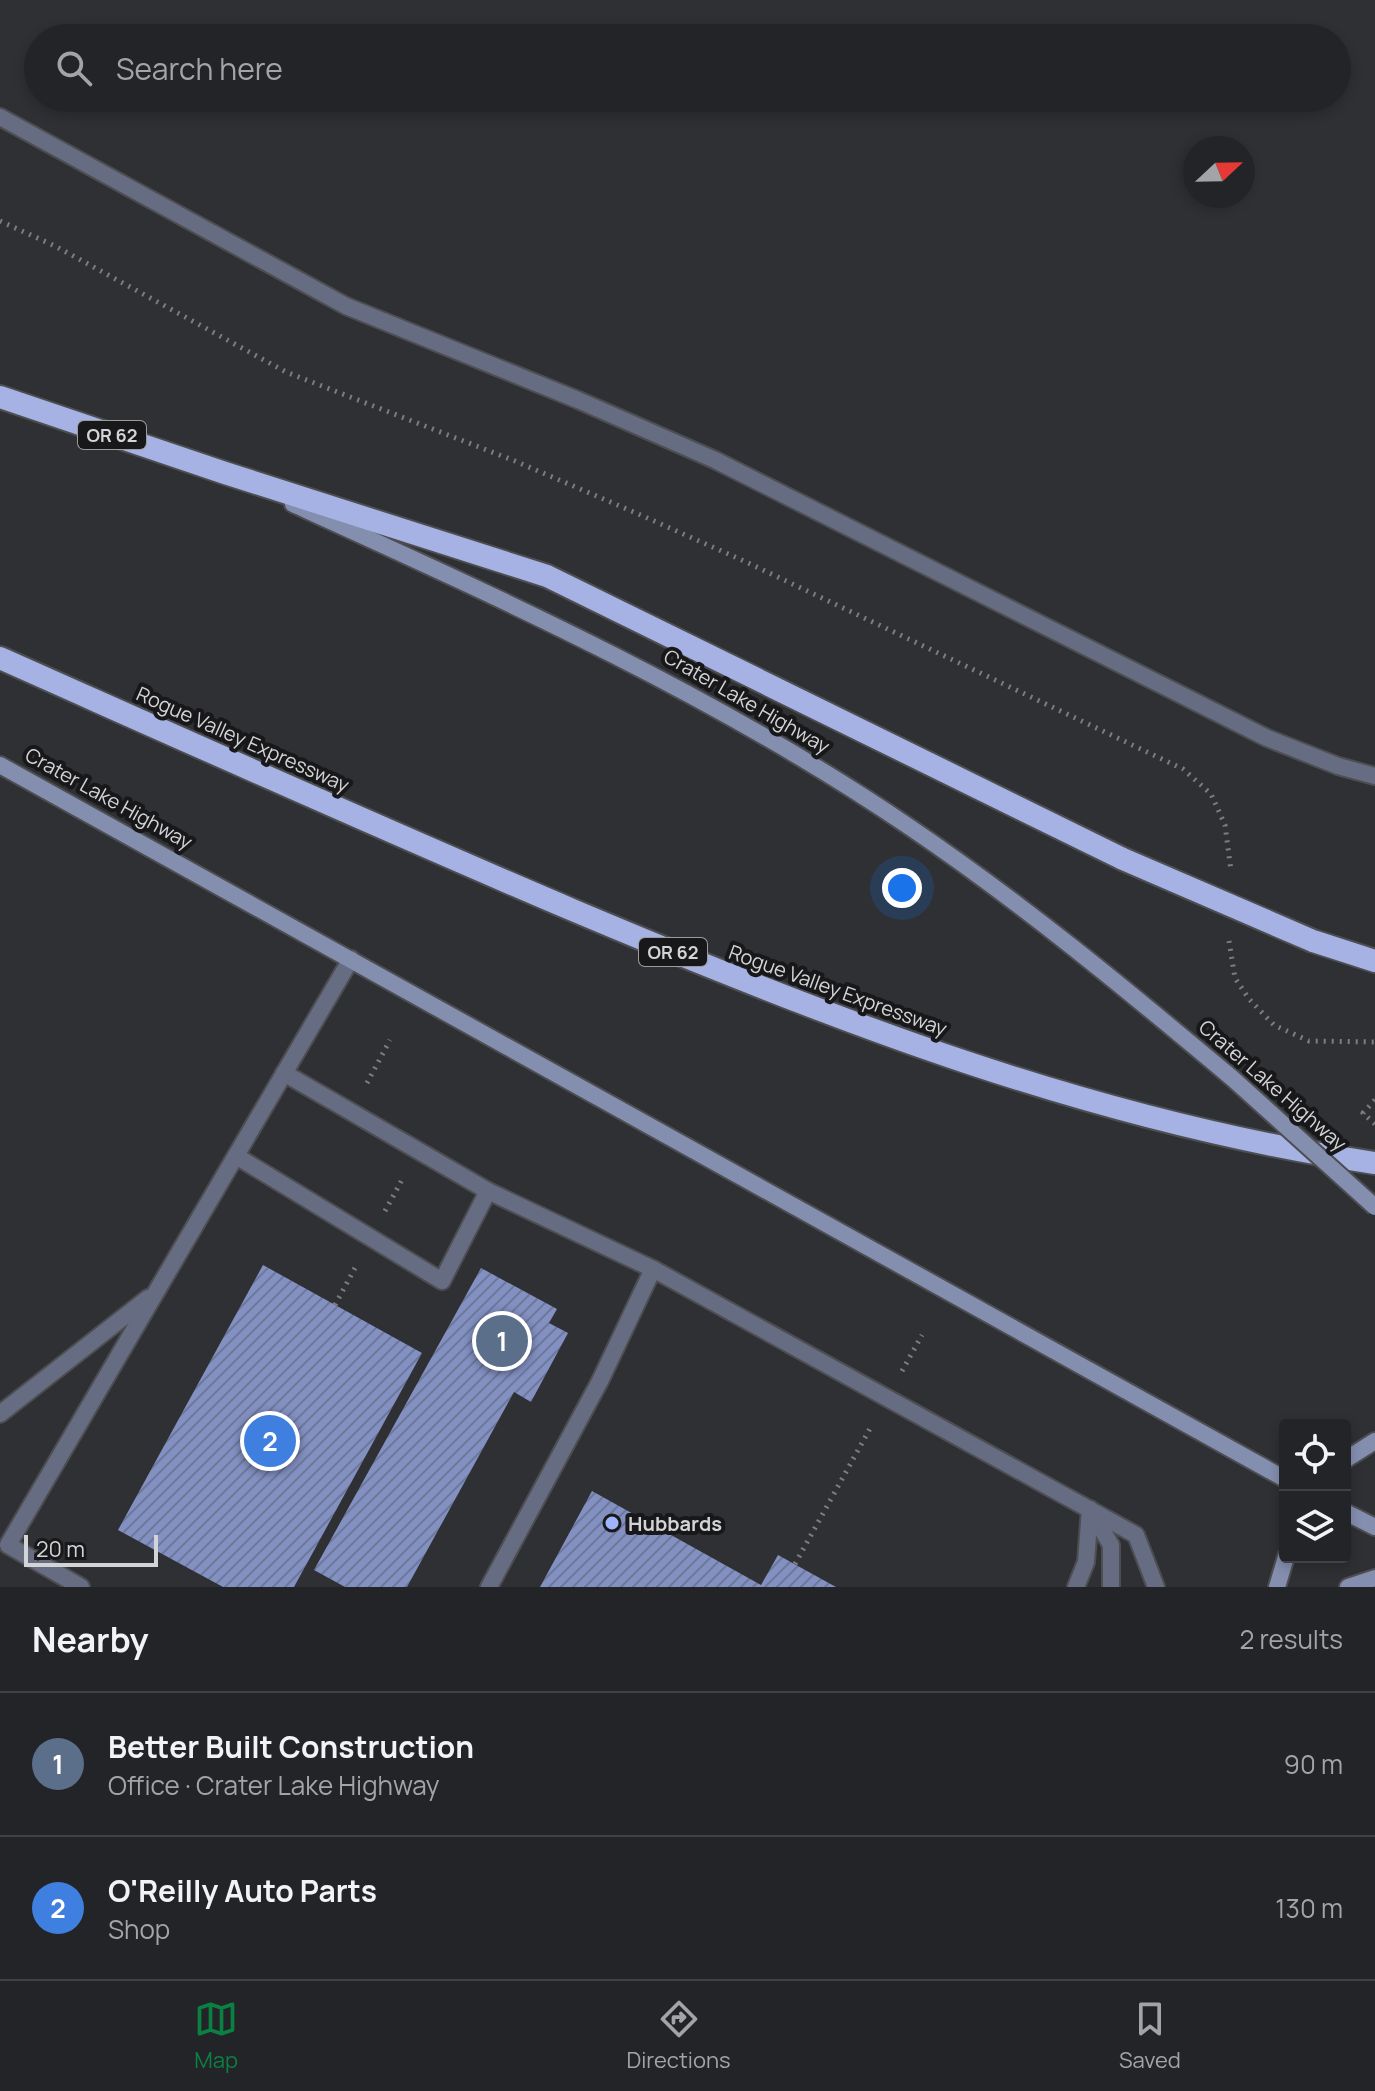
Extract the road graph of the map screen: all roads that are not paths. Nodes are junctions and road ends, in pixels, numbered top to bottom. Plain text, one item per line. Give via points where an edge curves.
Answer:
1 (0, 117) edge
2 (0, 397) edge
3 (225, 473) junction
4 (0, 658) edge
5 (0, 765) edge
6 (1375, 776) edge
7 (351, 959) junction
8 (1375, 961) edge
9 (284, 1073) junction
10 (236, 1156) junction
11 (1375, 1163) edge
12 (488, 1191) junction
13 (1375, 1207) edge
14 (653, 1269) junction
15 (155, 1293) junction
16 (0, 1414) edge
17 (1375, 1441) edge
18 (1351, 1456) edge
19 (1279, 1476) edge
20 (1090, 1509) junction
21 (1351, 1515) edge
22 (1375, 1527) edge
23 (1284, 1563) edge
24 (1375, 1578) edge
25 (81, 1587) edge
26 (489, 1587) edge
27 (1076, 1587) edge
28 (1111, 1587) edge
29 (1156, 1587) edge
30 (1277, 1587) edge
31 (1348, 1587) edge

1 - 6 lane via 346,306 715,460 1267,738
2 - 3 highway, Crater Lake Highway / OR 62
3 - 8 highway, OR 62, bridge via 547,576 1123,859 1313,941
3 - 13 main road, Crater Lake Highway, bridge via 522,608 700,699 908,826 1074,947 1232,1078
4 - 11 highway, Rogue Valley Expressway / OR 62 via 451,858 872,1031 1030,1085 1184,1127
5 - 7 main road, Crater Lake Highway
7 - 9 lane
7 - 19 main road, Crater Lake Highway
9 - 10 lane
9 - 12 lane
10 - 12 lane via 442,1281
10 - 15 lane
12 - 14 lane
14 - 20 lane
14 - 26 lane via 600,1381
15 - 16 lane
15 - 25 lane via 8,1545
17 - 18 main road
20 - 27 lane via 1086,1562
20 - 28 lane via 1111,1545
20 - 29 lane via 1136,1535
21 - 22 main road
23 - 30 main road
24 - 31 main road

